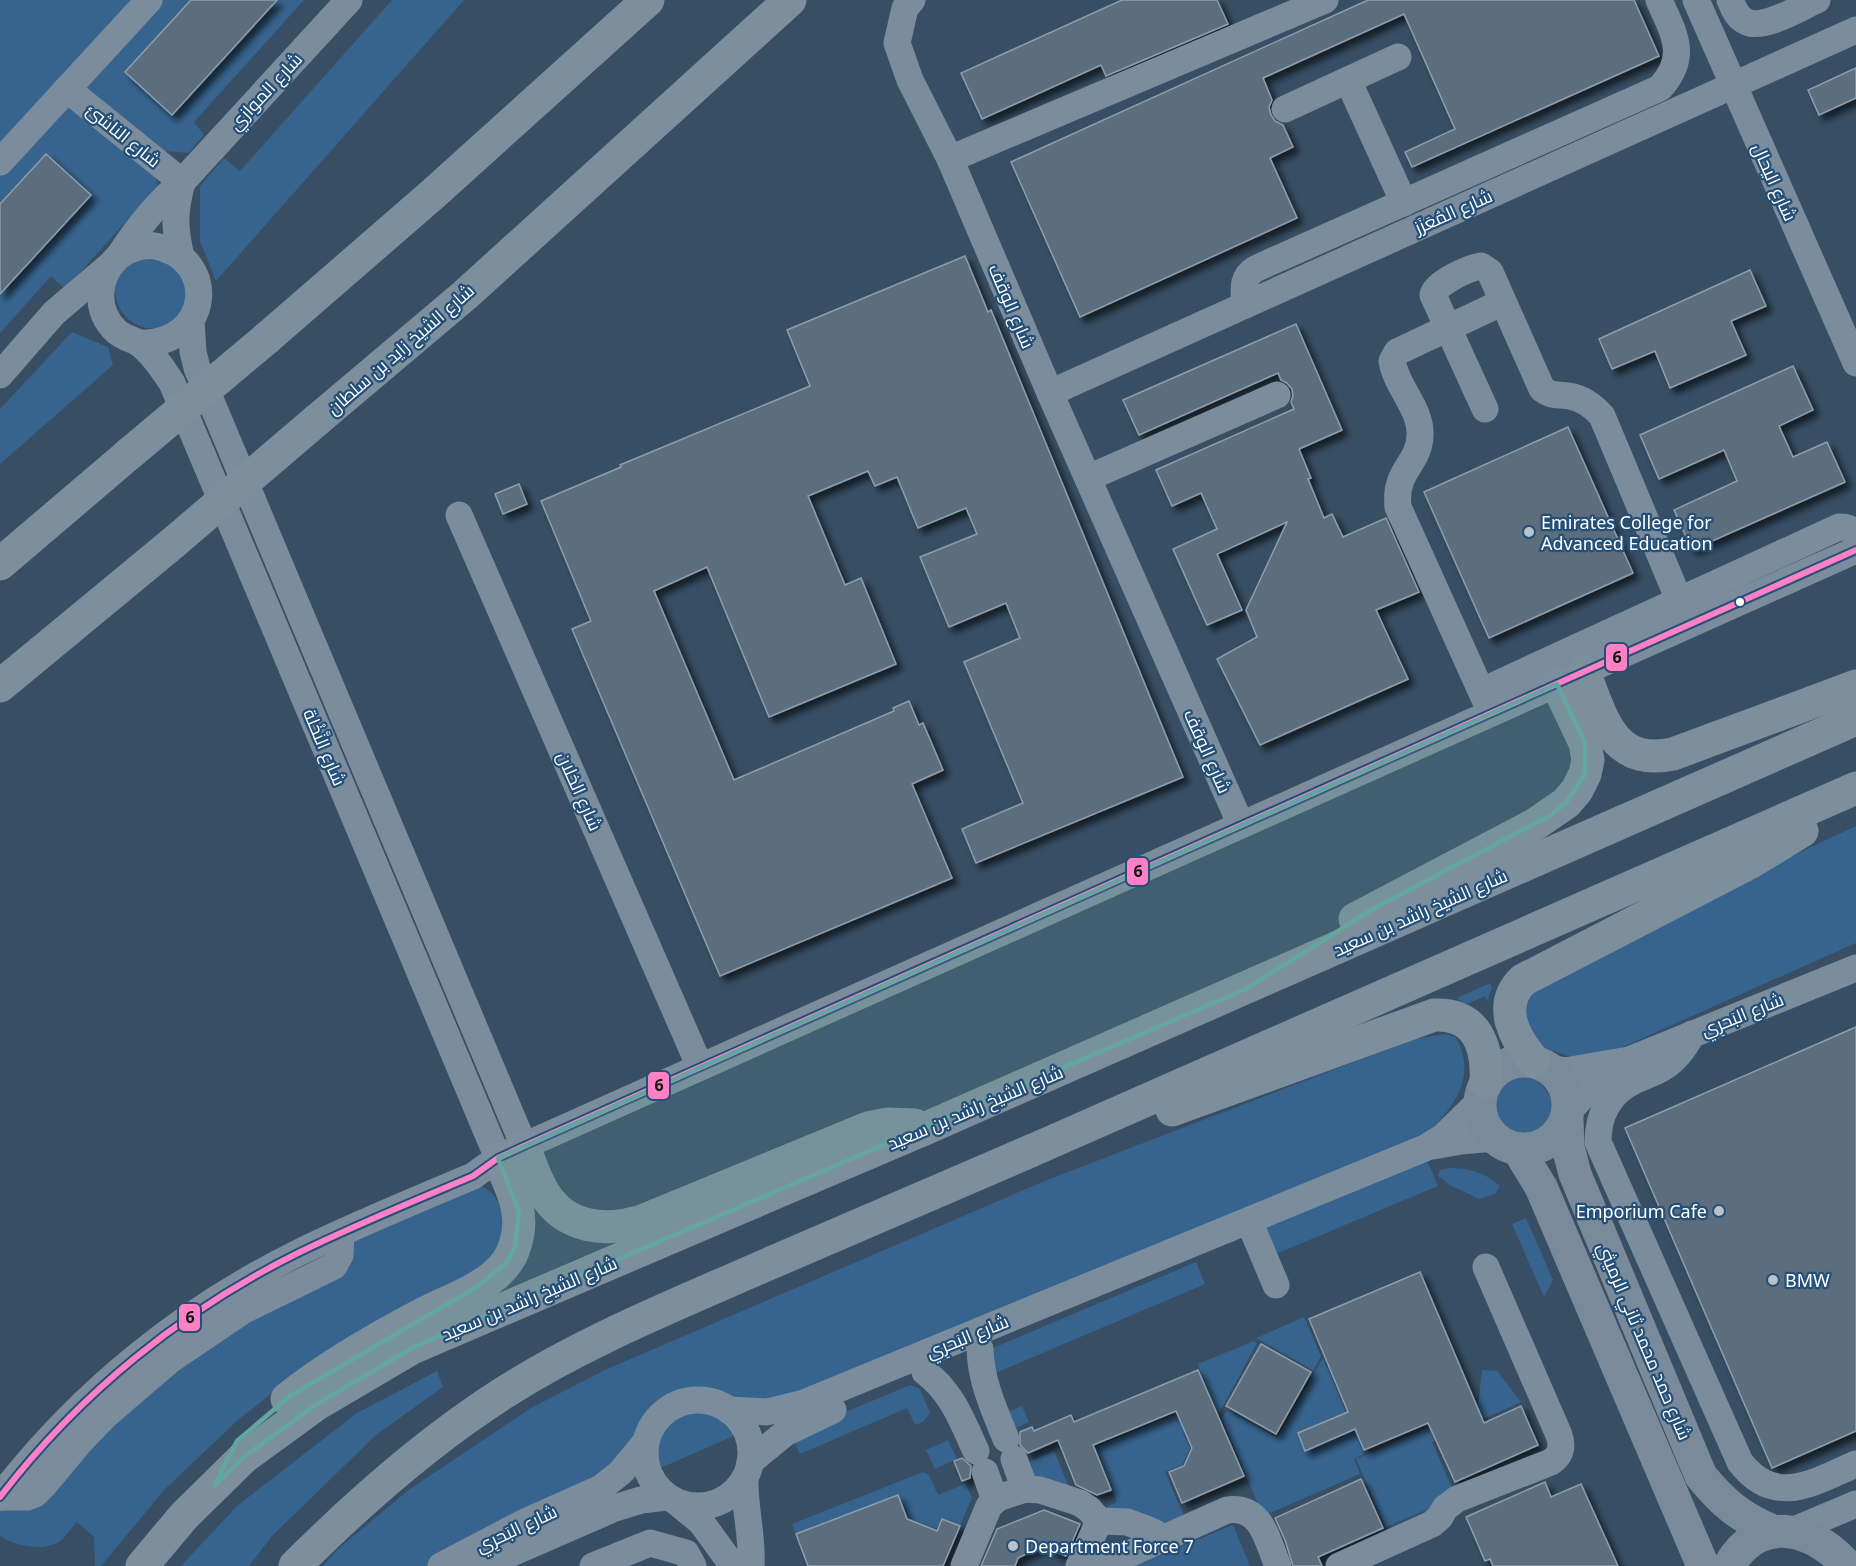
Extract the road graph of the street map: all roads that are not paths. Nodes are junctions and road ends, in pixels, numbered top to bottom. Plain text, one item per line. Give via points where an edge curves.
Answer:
1 (149, 0) edge
2 (349, 0) edge
3 (648, 0) edge
4 (790, 0) edge
5 (912, 0) edge
6 (918, 0) edge
7 (1325, 0) edge
8 (1659, 0) edge
9 (1696, 0) edge
10 (1730, 0) edge
11 (1817, 0) edge
12 (1856, 30) edge
13 (1398, 57) dead end
14 (910, 80) junction
15 (1348, 80) junction
16 (1732, 85) junction
17 (67, 89) junction
18 (1656, 106) junction
19 (1285, 109) dead end
20 (950, 159) junction
21 (0, 162) edge
22 (182, 182) junction
23 (1404, 203) junction
24 (181, 257) junction
25 (113, 262) junction
26 (1503, 302) junction
27 (1245, 305) junction
28 (54, 313) junction
29 (191, 320) junction
30 (1447, 328) junction
31 (127, 337) junction
32 (1856, 363) edge
33 (0, 375) edge
34 (1050, 393) junction
35 (1277, 395) dead end
36 (1485, 409) dead end
37 (1088, 478) junction
38 (459, 515) dead end
39 (1856, 535) edge
40 (1856, 550) edge
41 (0, 564) edge
42 (1679, 600) junction
43 (1571, 678) junction
44 (0, 686) edge
45 (1856, 686) edge
46 (1487, 702) junction
47 (1856, 719) edge
48 (1856, 788) edge
49 (1856, 798) edge
50 (1241, 825) junction
51 (1856, 968) edge
52 (1246, 989) junction
53 (1692, 1034) junction
54 (1629, 1060) junction
55 (1541, 1065) junction
56 (700, 1067) junction
57 (1483, 1093) junction
58 (1568, 1115) junction
59 (929, 1127) junction
60 (1506, 1144) junction
61 (1425, 1148) junction
62 (511, 1152) junction
63 (900, 1208) junction
64 (1249, 1221) junction
65 (1202, 1240) junction
66 (1486, 1267) dead end
67 (1276, 1286) dead end
68 (1680, 1326) junction
69 (1645, 1342) junction
70 (980, 1349) junction
71 (924, 1372) junction
72 (728, 1410) junction
73 (645, 1443) junction
74 (1856, 1464) edge
75 (748, 1470) junction
76 (0, 1483) edge
77 (214, 1486) junction
78 (1025, 1489) junction
79 (0, 1497) edge
80 (673, 1500) junction
81 (994, 1500) junction
82 (1856, 1504) edge
83 (1099, 1521) junction
84 (1783, 1531) junction
85 (1165, 1538) junction
86 (516, 1558) edge
87 (486, 1565) edge
88 (142, 1566) edge
89 (295, 1566) edge
90 (441, 1566) edge
91 (593, 1566) edge
92 (693, 1566) edge
93 (733, 1566) edge
94 (751, 1566) edge
95 (964, 1566) edge
96 (1079, 1566) edge
97 (1102, 1566) edge
98 (1278, 1566) edge
99 (1339, 1566) edge
100 (1703, 1566) edge
101 (1729, 1566) edge
102 (1847, 1566) edge

1 - 17 street
2 - 22 street, شارع الموازي
3 - 41 highway, bridge via 433,194
4 - 44 highway, شارع الشيخ زايد بن سلطان, bridge via 465,295
5 - 14 street, شارع الوقف via 905,8 897,43
6 - 14 street via 909,46
7 - 20 street
8 - 18 street via 1676,38 1677,60
9 - 16 street, شارع اليحال
10 - 11 street via 1740,18 1761,24
12 - 16 street, شارع المُعَزَز
13 - 15 street
14 - 20 street, شارع الوقف
15 - 19 street
15 - 23 street
16 - 18 street, شارع المُعَزَز
16 - 32 street, شارع اليحال
17 - 21 street
17 - 22 street, شارع الناشئ
18 - 23 street
18 - 27 street, شارع المُعَزَز
20 - 34 street, شارع الوقف
22 - 24 street, شارع الموازي via 175,206
22 - 25 street, شارع الموازي via 143,220
23 - 27 street via 1250,273 1244,284
24 - 25 street via 150,245 134,248
24 - 29 street via 198,286 199,298
25 - 28 street, شارع الموازي
25 - 31 street via 101,283 100,300 105,317
26 - 30 street
26 - 30 street via 1490,272 1477,266 1433,291
26 - 42 street via 1542,388 1554,396 1588,402 1602,416
27 - 34 street, شارع المُعَزَز
28 - 31 street via 97,319
28 - 33 street, شارع الموازي
29 - 31 street via 182,332 154,344
29 - 62 street, شارع النَّخْلة via 197,368
30 - 36 street
30 - 46 street via 1393,357 1420,430 1419,447 1403,472 1398,507
31 - 62 street, شارع النَّخْلة via 156,362 172,383
34 - 37 street, شارع الوقف
35 - 37 street
37 - 50 street, شارع الوقف
38 - 56 street, شارع الخلان
39 - 42 street via 1839,527
40 - 43 street
42 - 46 street
43 - 45 highway via 1613,738 1626,749 1656,757
43 - 46 street
43 - 52 highway via 1588,760 1586,774 1566,803 1534,825 1372,909
46 - 50 street
47 - 52 highway, شارع الشيخ راشد بن سعيد
48 - 63 highway
49 - 55 highway via 1751,862 1523,980 1512,993 1511,1022 1520,1043
50 - 56 street
51 - 53 street, شارع البَحرِي
52 - 59 highway, شارع الشيخ راشد بن سعيد
53 - 54 street, شارع البَحرِي
53 - 68 street via 1664,1068 1631,1082 1612,1097 1598,1130 1598,1142
54 - 55 street, شارع البَحرِي via 1565,1071
54 - 58 street, شارع البَحرِي via 1593,1085
55 - 57 main road via 1520,1060 1506,1064 1494,1072
55 - 58 main road via 1561,1079 1568,1095
56 - 62 street
57 - 60 main road via 1480,1116 1486,1128
57 - 61 street, شارع البَحرِي via 1443,1137
57 - 63 highway via 1487,1067 1478,1037 1469,1024 1453,1016 1434,1015
58 - 60 main road via 1553,1140 1542,1146 1530,1150
58 - 69 main road, شارع حمد محمد ثاني الرميثي via 1568,1147 1575,1174
59 - 62 highway via 909,1123 868,1128 622,1227 600,1228 560,1211
59 - 77 highway, شارع الشيخ راشد بن سعيد via 412,1348 317,1404 244,1457
60 - 61 street, شارع البَحرِي via 1461,1141
60 - 100 main road, شارع حمد محمد ثاني الرميثي via 1541,1187
61 - 64 street, شارع البَحرِي
62 - 76 street via 468,1166 308,1238 187,1306 100,1374
62 - 77 highway via 519,1230 506,1263 478,1286 420,1316 290,1396 237,1441
62 - 79 street via 473,1176 296,1254 222,1295 158,1339 78,1408
63 - 89 highway via 628,1325 525,1380 448,1431 393,1474
64 - 65 street, شارع البَحرِي
64 - 67 street
65 - 70 street, شارع البَحرِي via 1098,1296
65 - 72 street, شارع البَحرِي via 804,1403 767,1412
66 - 99 street via 1559,1436 1561,1450 1551,1462 1457,1499 1432,1524
68 - 69 street via 1663,1315 1654,1317
68 - 74 street via 1740,1462 1756,1479 1778,1488 1801,1487
69 - 84 main road, شارع حمد محمد ثاني الرميثي via 1701,1476 1741,1516
70 - 71 street, شارع البَحرِي
70 - 78 street via 986,1389
71 - 75 street, شارع البَحرِي via 798,1426 772,1442
71 - 81 street via 954,1402
72 - 73 street via 712,1402 678,1404 663,1413
72 - 75 street via 747,1432
73 - 80 street via 648,1473 656,1487
73 - 90 street, شارع البَحرِي via 620,1473 601,1488
75 - 80 street via 736,1490 717,1503 694,1507
75 - 94 street via 746,1506
77 - 88 highway, شارع الشيخ راشد بن سعيد
78 - 81 street
78 - 83 street via 1080,1503
80 - 86 street, شارع البَحرِي via 654,1498 627,1503
80 - 93 street via 701,1522
81 - 95 street
82 - 84 street
83 - 85 street via 1127,1522
83 - 96 street
84 - 101 main road via 1753,1539 1736,1552
84 - 102 main road, شارع حمد محمد ثاني الرميثي via 1811,1538
85 - 97 street
85 - 98 street via 1227,1510 1245,1511 1260,1523
86 - 87 street, شارع البَحرِي
91 - 92 street via 650,1543 686,1553

